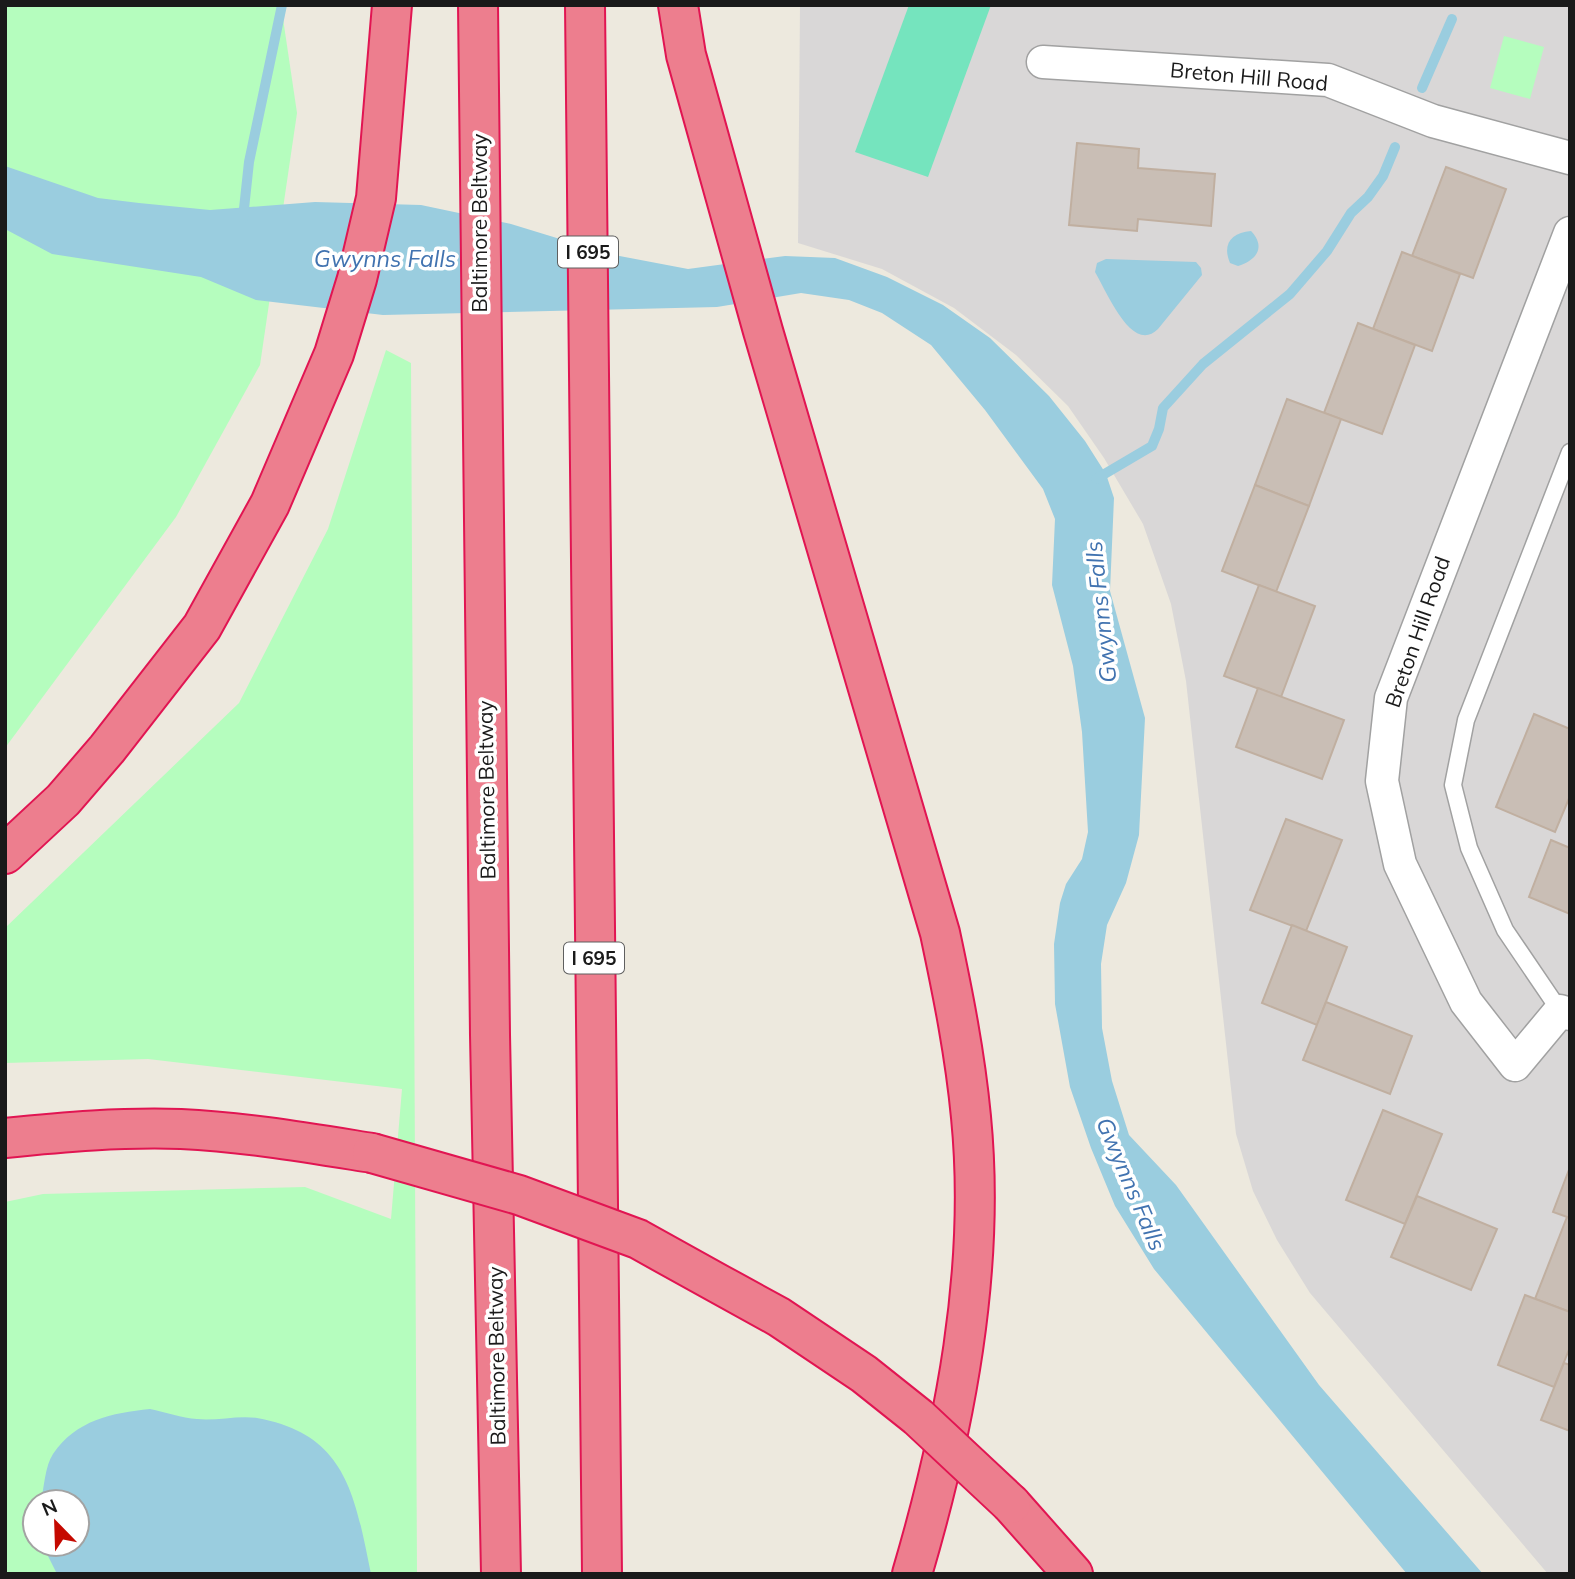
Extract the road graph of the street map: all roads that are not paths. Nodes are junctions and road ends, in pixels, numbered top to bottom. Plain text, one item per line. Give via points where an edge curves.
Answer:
1 (392, 5) edge
2 (478, 5) edge
3 (585, 5) edge
4 (678, 5) edge
5 (1043, 62) dead end
6 (1570, 158) edge
7 (1570, 233) edge
8 (1570, 452) edge
9 (5, 855) edge
10 (1565, 1013) edge
11 (5, 1138) edge
12 (501, 1574) edge
13 (602, 1574) edge
14 (912, 1574) edge
15 (1073, 1574) edge

1 - 9 highway via 376,198 357,279 334,354 270,504 202,627 107,749
2 - 12 highway, Baltimore Beltway
3 - 13 highway, I 695
4 - 14 highway via 686,55 763,331 940,933 959,1024 972,1119 974,1236 963,1346 937,1487
5 - 6 street, Breton Hill Road via 1328,80 1433,121
7 - 10 street, Breton Hill Road via 1391,698 1382,781 1405,875 1466,1002 1515,1065
8 - 10 lane via 1466,720 1453,785 1469,848 1505,930
11 - 15 highway, bridge via 87,1129 182,1129 372,1153 519,1195 626,1235 779,1317 864,1374 918,1417 1011,1504

